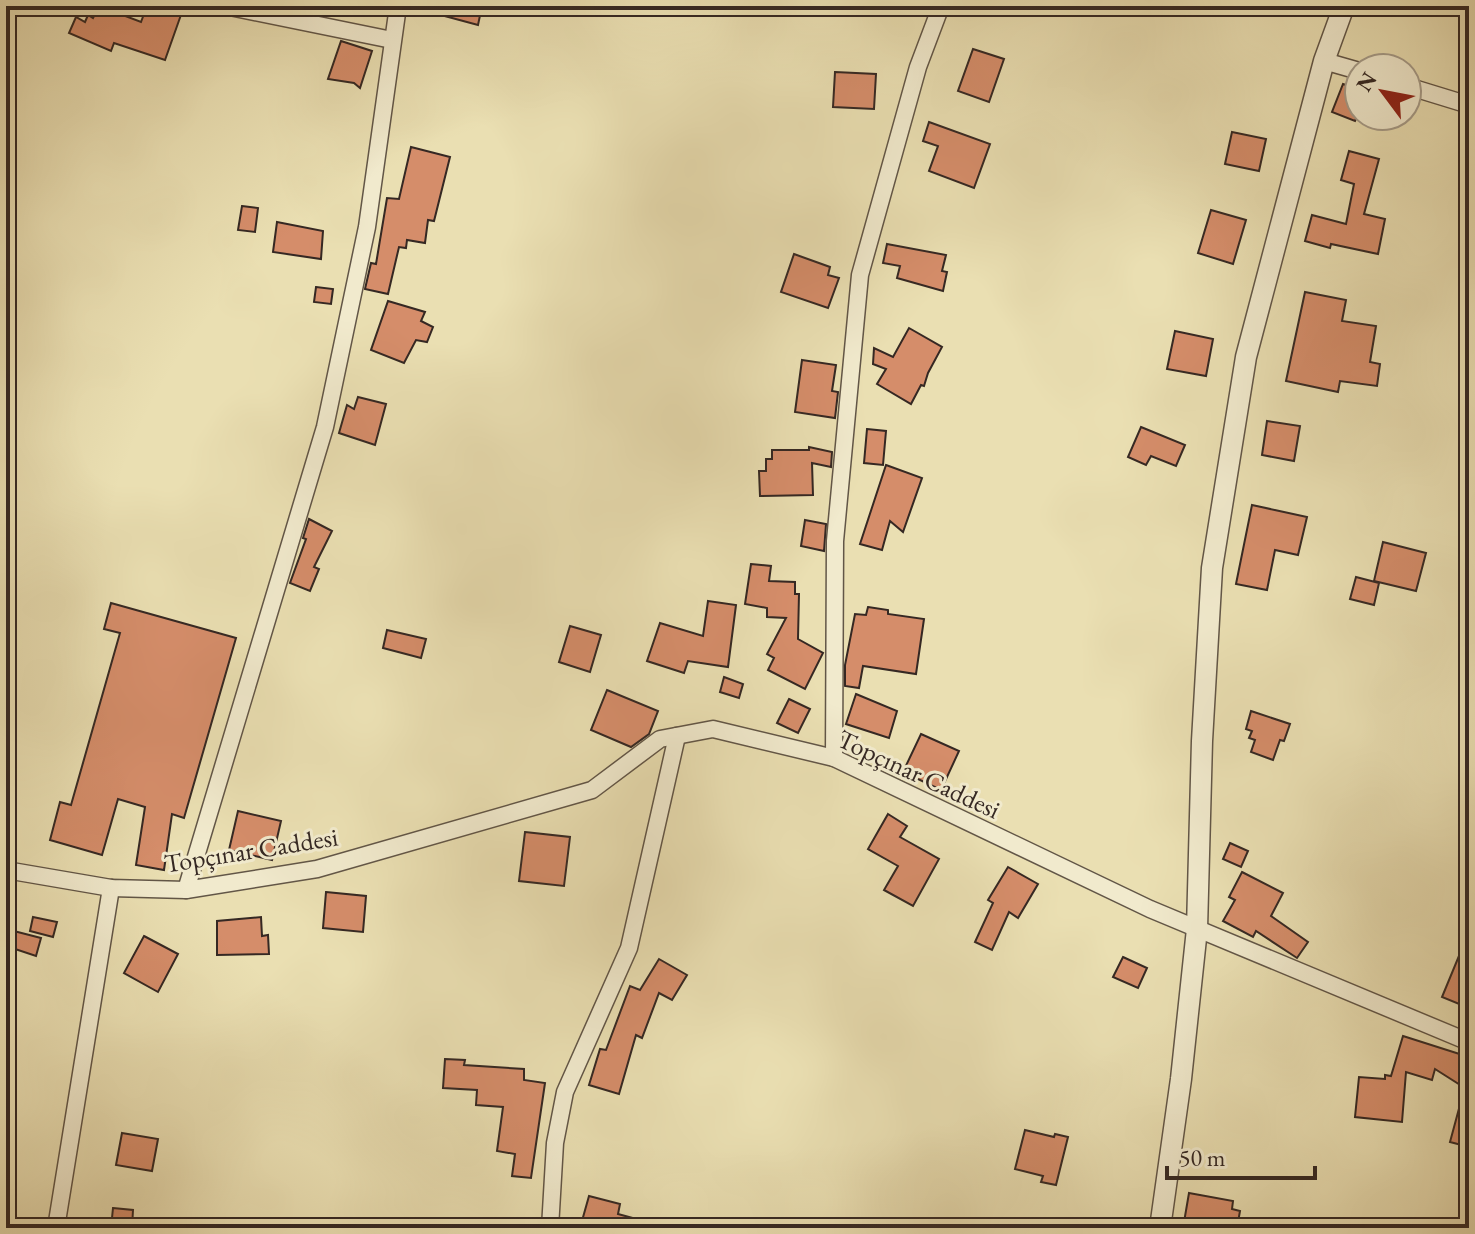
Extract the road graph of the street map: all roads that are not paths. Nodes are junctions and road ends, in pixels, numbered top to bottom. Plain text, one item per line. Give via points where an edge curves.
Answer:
1 (225, 6) edge
2 (398, 6) edge
3 (941, 6) edge
4 (1344, 6) edge
5 (392, 40) junction
6 (1324, 61) junction
7 (1343, 66) edge
8 (1423, 91) edge
9 (1469, 105) edge
10 (677, 736) junction
11 (834, 758) junction
12 (6, 870) edge
13 (111, 888) junction
14 (186, 890) junction
15 (1197, 929) junction
16 (1469, 1042) edge
17 (56, 1228) edge
18 (550, 1228) edge
19 (1160, 1228) edge

1 - 5 street
2 - 5 street
3 - 11 street via 918,67 860,275 835,541
4 - 6 street
5 - 14 street via 367,227 325,427
6 - 7 street
6 - 15 street via 1246,357 1212,568
8 - 9 street
10 - 11 street, Topçınar Caddesi via 713,729
10 - 14 street, Topçınar Caddesi via 660,739 592,790 317,869
10 - 18 street via 629,948 565,1092 555,1143
11 - 15 street, Topçınar Caddesi
12 - 13 street, Topçınar Caddesi
13 - 14 street, Topçınar Caddesi
13 - 17 street
15 - 16 street, Topçınar Caddesi
15 - 19 street

